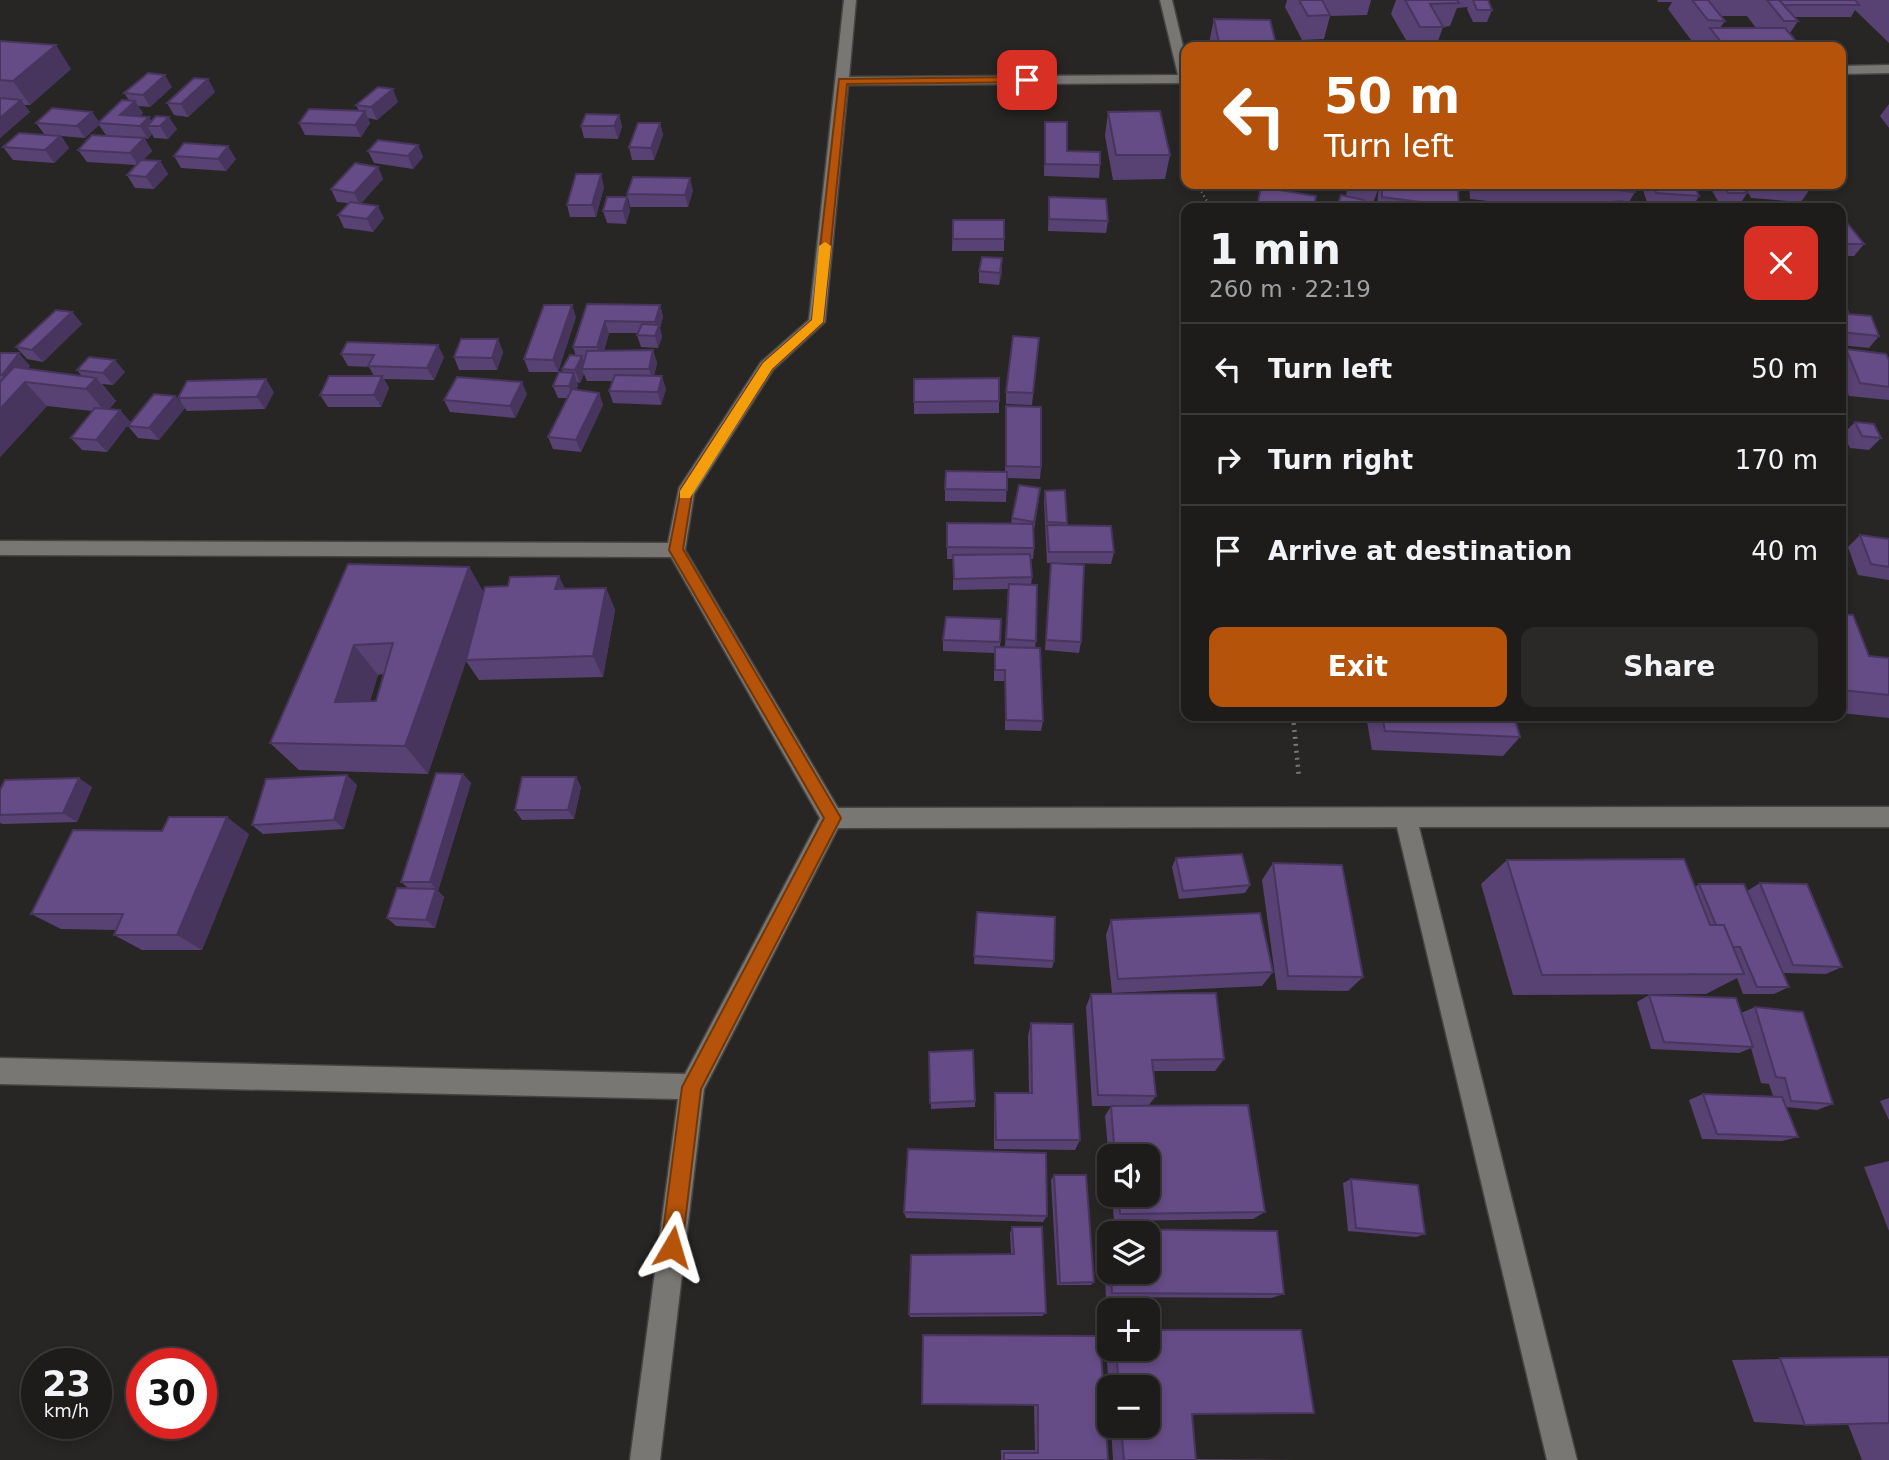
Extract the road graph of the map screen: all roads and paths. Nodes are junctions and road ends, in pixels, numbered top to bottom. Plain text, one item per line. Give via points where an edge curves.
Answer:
1 (850, 0) edge
2 (1166, 0) edge
3 (1181, 59) edge
4 (1889, 69) edge
5 (1846, 70) edge
6 (1181, 79) edge
7 (842, 81) junction
8 (0, 548) edge
9 (676, 550) junction
10 (1293, 721) edge
11 (1405, 816) junction
12 (1303, 817) junction
13 (1889, 817) edge
14 (832, 818) junction
15 (0, 1071) edge
16 (692, 1087) junction
17 (645, 1460) edge
18 (1562, 1460) edge

1 - 7 street
2 - 3 street
4 - 5 street
6 - 7 street
7 - 9 street via 817,322 767,366 685,493
8 - 9 street
9 - 14 street
10 - 12 path
11 - 12 street
11 - 13 street
11 - 18 street
12 - 14 street
14 - 16 street
15 - 16 street
16 - 17 street

